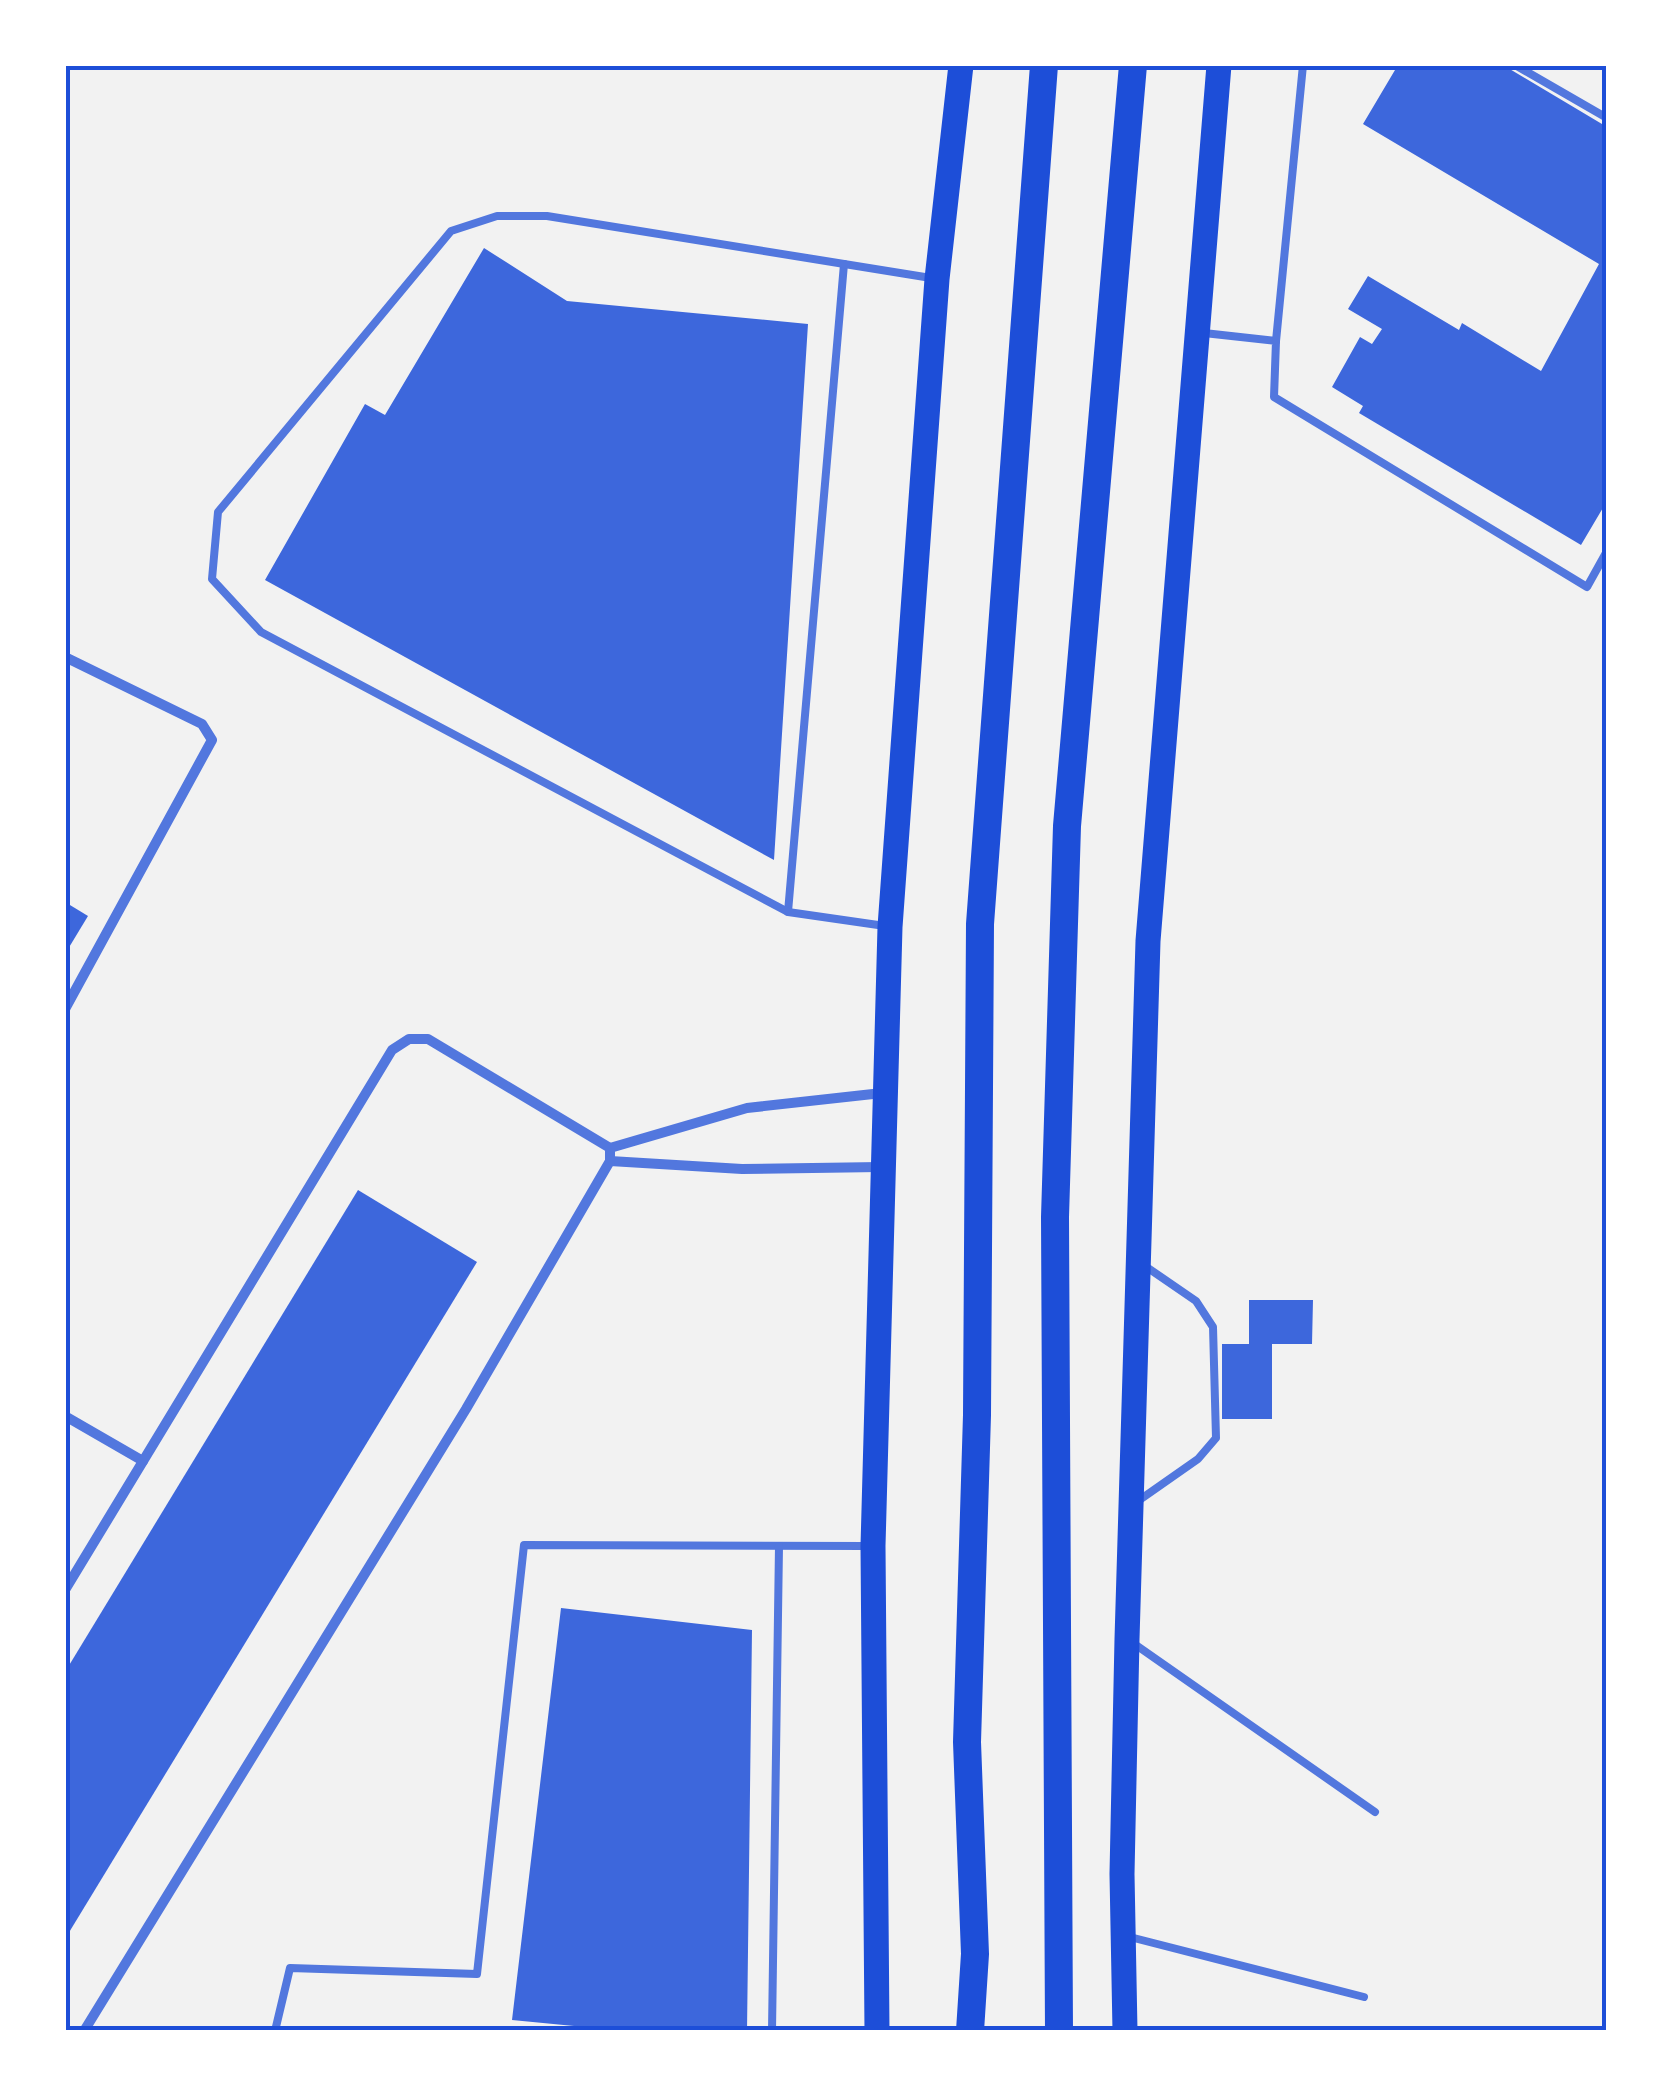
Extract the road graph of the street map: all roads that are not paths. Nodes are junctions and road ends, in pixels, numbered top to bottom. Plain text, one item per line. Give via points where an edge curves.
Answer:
1 (961, 65) edge
2 (1044, 65) edge
3 (1133, 65) edge
4 (1219, 65) edge
5 (1303, 65) edge
6 (1515, 65) edge
7 (1607, 118) edge
8 (844, 264) junction
9 (937, 279) junction
10 (1197, 332) junction
11 (1276, 340) junction
12 (1607, 551) edge
13 (65, 657) edge
14 (788, 912) junction
15 (890, 927) junction
16 (65, 1009) edge
17 (884, 1093) junction
18 (610, 1148) junction
19 (610, 1161) junction
20 (881, 1167) junction
21 (1137, 1260) junction
22 (65, 1416) edge
23 (143, 1461) junction
24 (1130, 1506) junction
25 (779, 1546) junction
26 (873, 1546) junction
27 (65, 1590) edge
28 (1127, 1639) junction
29 (1375, 1812) dead end
30 (1123, 1935) junction
31 (1364, 1997) dead end
32 (84, 2031) edge
33 (275, 2031) edge
34 (772, 2031) edge
35 (877, 2031) edge
36 (970, 2031) edge
37 (1059, 2031) edge
38 (1125, 2031) edge

1 - 9 main road
2 - 36 highway via 980,924 967,1742 975,1954
3 - 37 highway via 1066,845 1055,1217
4 - 10 main road
5 - 11 lane
6 - 7 lane
8 - 9 lane
8 - 14 lane
8 - 14 lane via 546,216 498,216 451,231 218,512 212,579 261,632
9 - 15 main road
10 - 11 lane
10 - 21 main road via 1148,941
11 - 12 lane via 1274,397 1587,587
13 - 16 street via 202,724 212,740
14 - 15 lane
15 - 17 main road
17 - 18 street via 747,1108
17 - 20 main road
18 - 19 street
18 - 23 street via 428,1039 392,1050
19 - 20 street via 742,1169
19 - 32 street via 466,1410
20 - 26 main road
21 - 24 main road
21 - 24 lane via 1196,1301 1213,1327 1216,1438 1198,1459
22 - 23 street
23 - 27 street
24 - 28 main road
25 - 26 lane
25 - 33 lane via 524,1545 477,1974 290,1968
25 - 34 lane
26 - 35 main road
28 - 29 lane
28 - 30 main road
30 - 31 lane
30 - 38 main road

